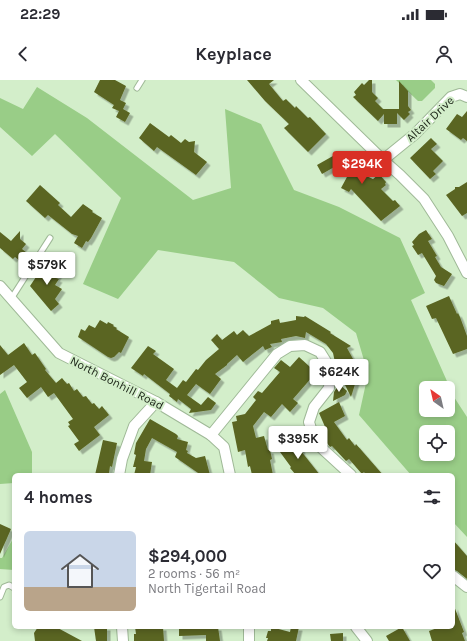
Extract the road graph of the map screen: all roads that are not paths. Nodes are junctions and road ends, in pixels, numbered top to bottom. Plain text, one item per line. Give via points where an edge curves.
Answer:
1 (142, 80) edge
2 (301, 80) edge
3 (138, 88) dead end
4 (463, 96) edge
5 (383, 160) junction
6 (50, 238) dead end
7 (467, 273) edge
8 (0, 286) edge
9 (11, 299) junction
10 (156, 402) junction
11 (211, 435) junction
12 (119, 473) edge
13 (230, 473) edge
14 (349, 473) edge
15 (455, 578) edge
16 (12, 586) edge
17 (467, 587) edge
18 (0, 597) edge
19 (122, 629) edge
20 (249, 629) edge
21 (358, 629) edge
22 (123, 641) edge
23 (249, 641) edge
24 (367, 641) edge

1 - 3 lane
2 - 5 street
4 - 5 street, Altair Drive via 451,97 415,134
5 - 7 street via 424,199 448,236
6 - 9 lane
8 - 9 street, North Bonhill Road
9 - 10 street, North Bonhill Road via 59,353
10 - 11 street, North Bonhill Road
10 - 12 street via 134,426
11 - 13 street, North Bonhill Road via 224,447
11 - 14 street via 277,354 290,346 305,345 320,352 330,368 329,388 314,407 309,422 315,442
15 - 17 street
16 - 18 lane via 9,584 4,587
19 - 22 street
20 - 23 street
21 - 24 street

